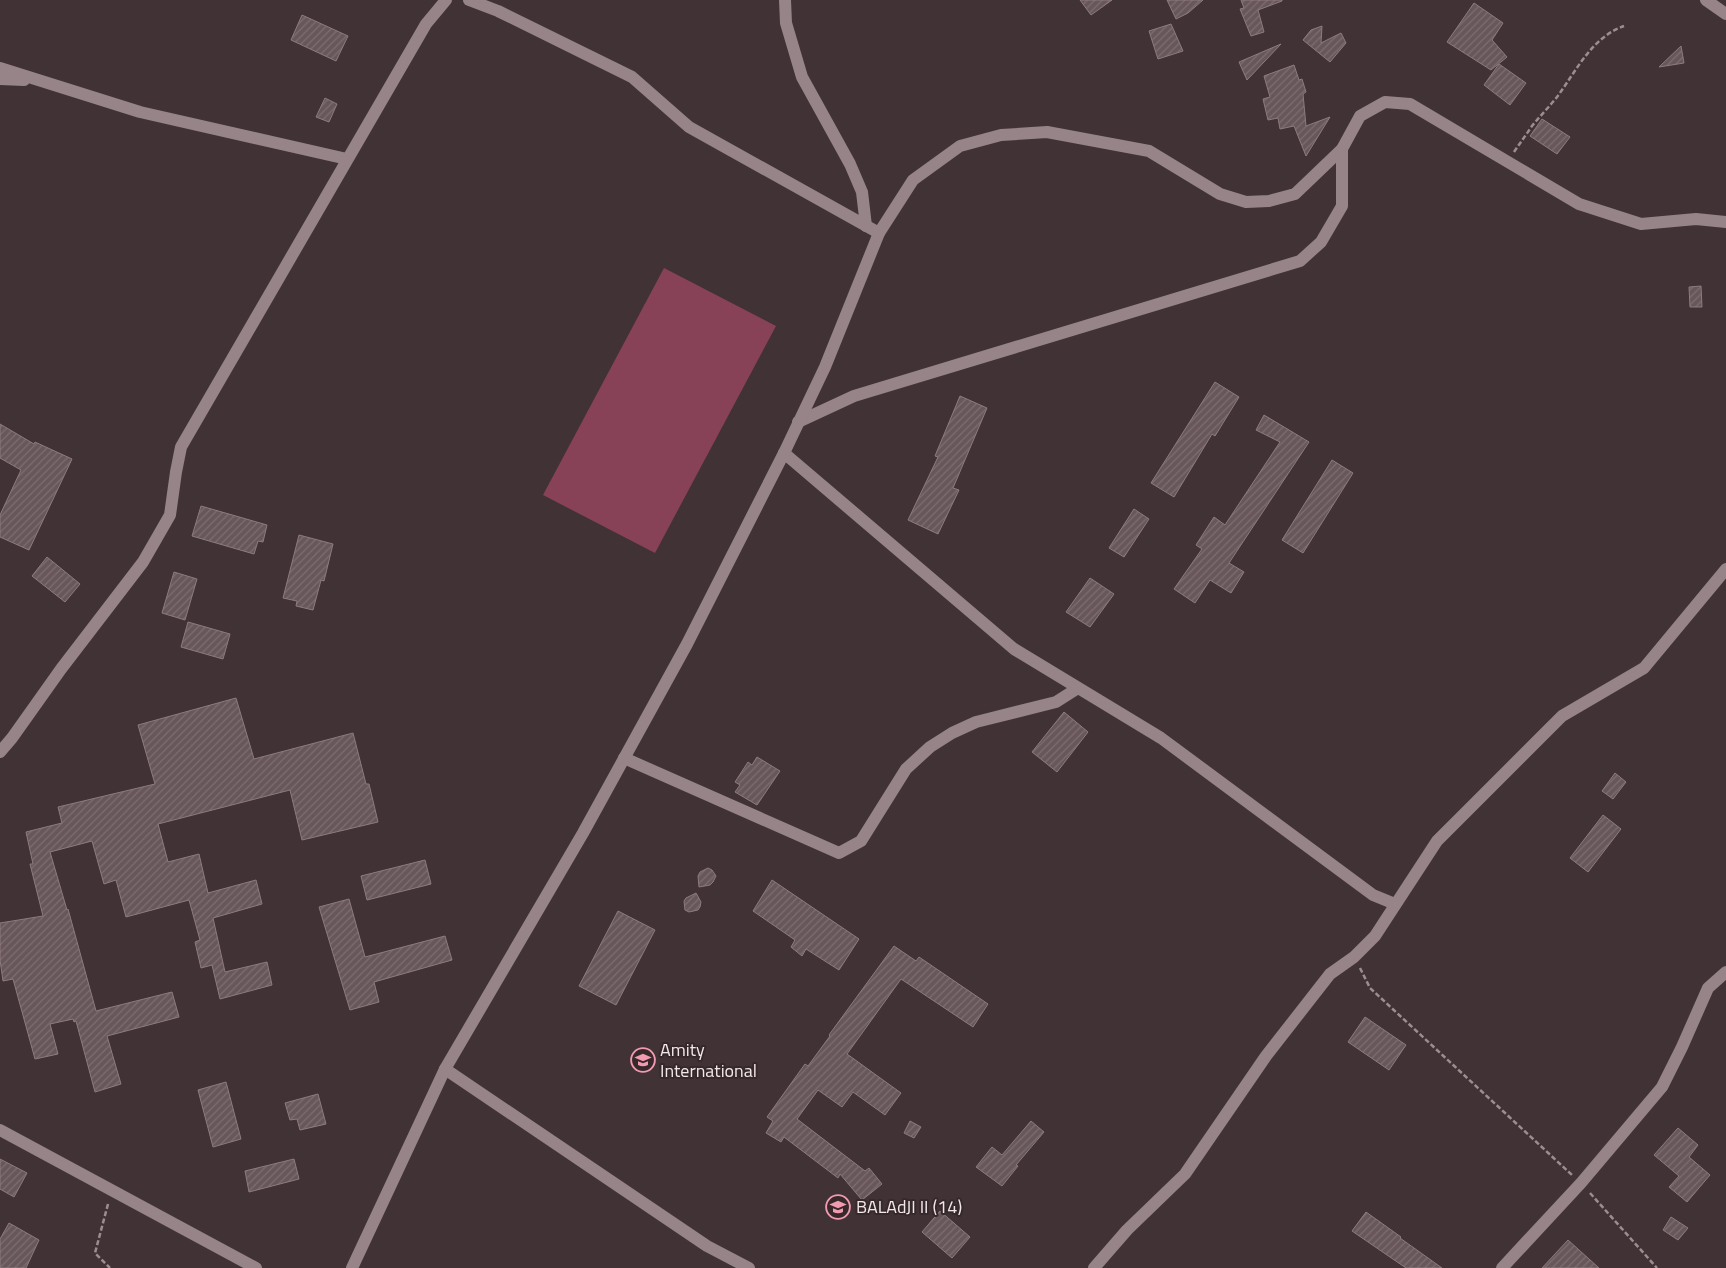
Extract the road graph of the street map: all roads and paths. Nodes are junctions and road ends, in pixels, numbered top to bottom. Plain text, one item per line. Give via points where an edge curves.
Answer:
1 (446, 0) edge
2 (469, 0) edge
3 (785, 0) edge
4 (1706, 0) edge
5 (1723, 7) edge
6 (1624, 26) dead end
7 (0, 68) edge
8 (0, 79) edge
9 (44, 81) junction
10 (1342, 149) junction
11 (348, 159) junction
12 (1508, 161) junction
13 (1726, 222) edge
14 (866, 226) junction
15 (879, 233) junction
16 (798, 422) junction
17 (784, 453) junction
18 (1726, 569) edge
19 (1078, 688) junction
20 (0, 752) edge
21 (624, 758) junction
22 (1395, 904) junction
23 (1354, 957) junction
24 (1726, 972) edge
25 (445, 1069) junction
26 (0, 1130) edge
27 (1581, 1183) junction
28 (111, 1190) junction
29 (110, 1268) edge
30 (256, 1268) edge
31 (352, 1268) edge
32 (749, 1268) edge
33 (1094, 1268) edge
34 (1502, 1268) edge
35 (1657, 1268) edge

1 - 11 street via 426,24
2 - 14 street via 632,77 688,127
3 - 14 street via 786,23 802,77 850,164 862,192
4 - 5 street
6 - 12 path via 1599,40
7 - 9 street
8 - 9 street
9 - 11 street via 140,112
10 - 12 street via 1360,116 1385,102 1410,104
10 - 15 street via 1295,194 1246,202 1220,194 1149,151 1047,132 1001,135 960,146 912,180
10 - 16 street via 1342,206 1321,242 1300,261 854,396
11 - 20 street via 181,447 170,515 143,562
12 - 13 street via 1579,204 1641,224 1696,220
14 - 15 street
15 - 16 street via 825,367
16 - 17 street
17 - 19 street via 1014,649
17 - 21 street via 687,644
18 - 22 street via 1644,668 1562,716 1436,841
19 - 21 street via 1056,702 976,722 930,747 906,769 862,841 839,853
19 - 22 street via 1161,738 1373,896
21 - 25 street
22 - 23 street via 1375,936
23 - 27 path via 1370,988
23 - 33 street via 1330,974 1266,1056 1185,1174 1127,1230
24 - 27 street via 1708,988 1662,1087
25 - 31 street
25 - 32 street via 707,1246
26 - 28 street
27 - 34 street
27 - 35 path
28 - 29 path via 96,1253
28 - 30 street

